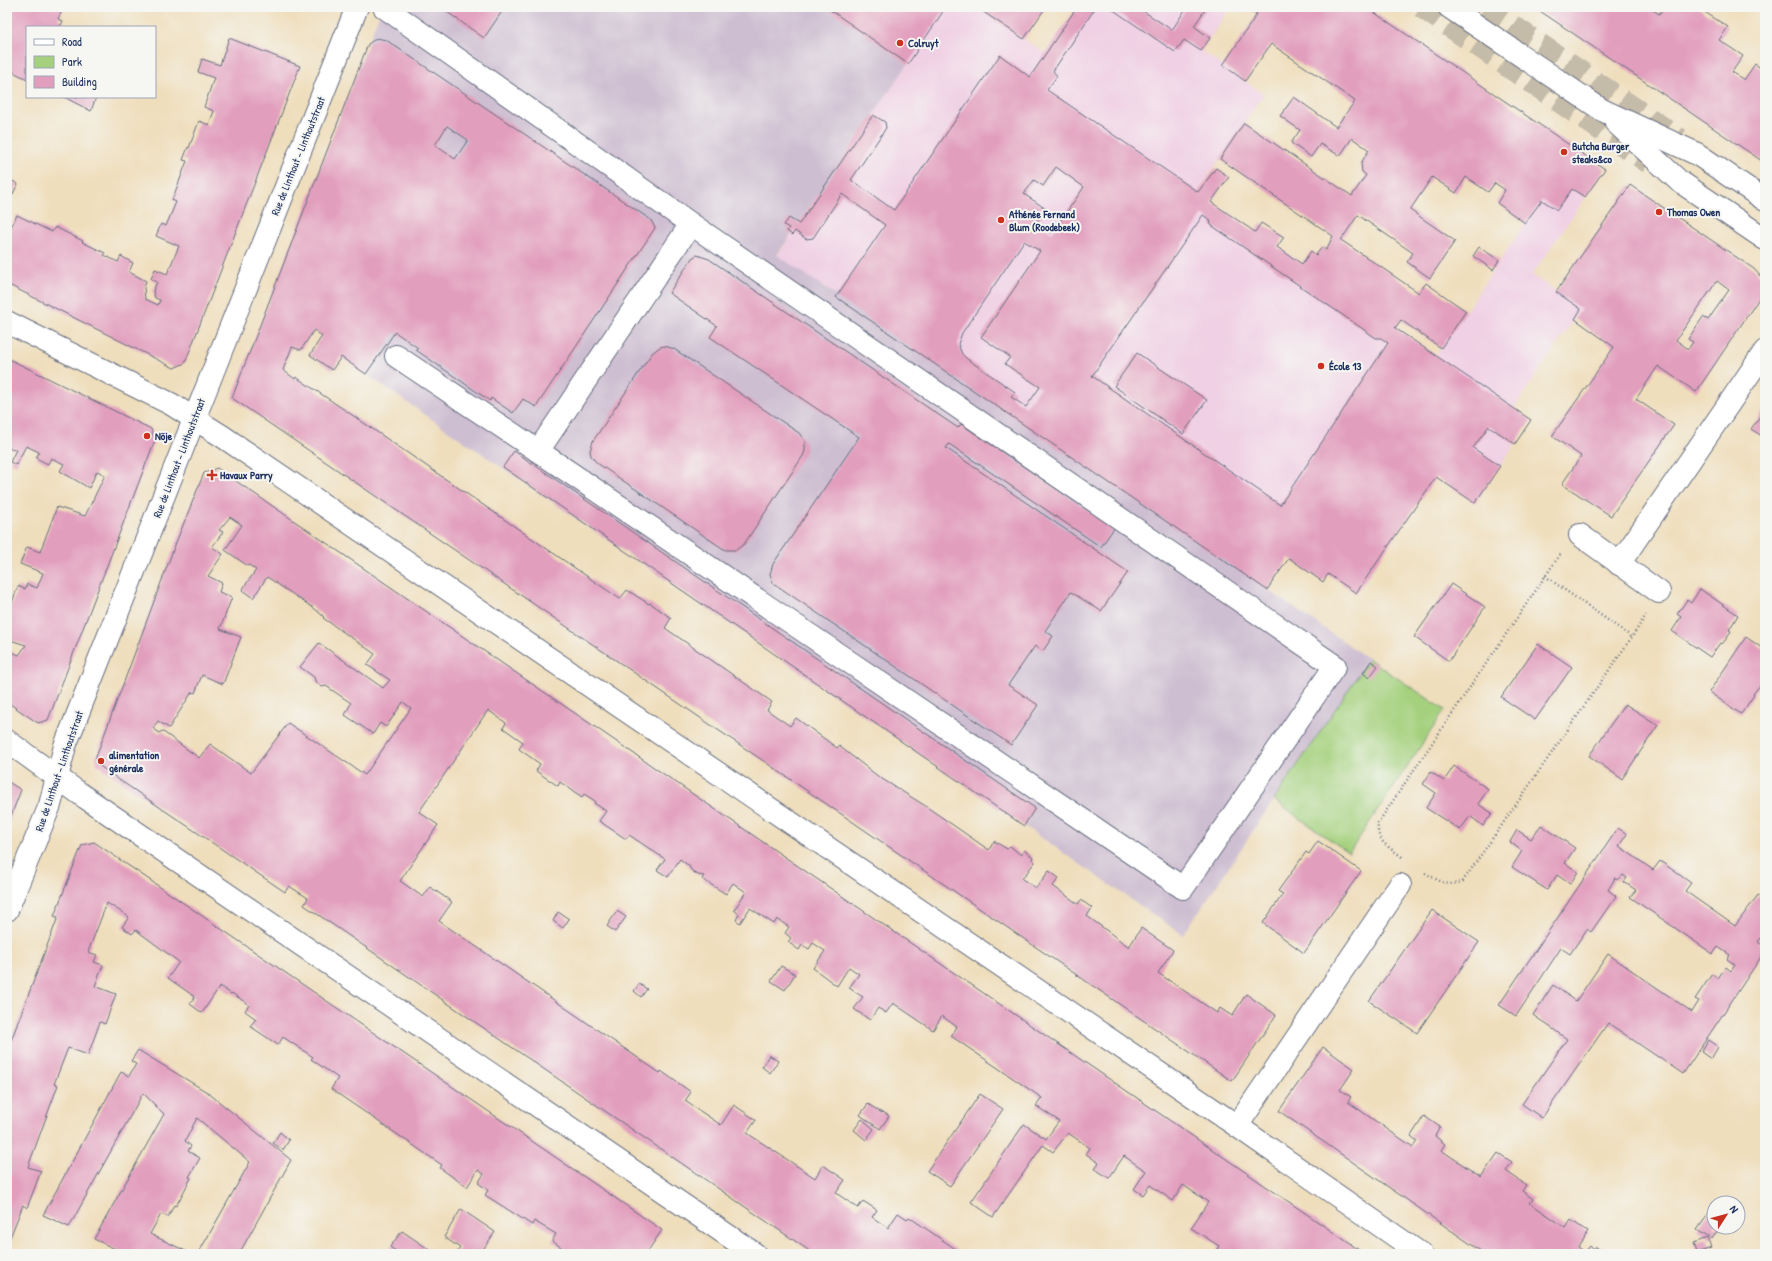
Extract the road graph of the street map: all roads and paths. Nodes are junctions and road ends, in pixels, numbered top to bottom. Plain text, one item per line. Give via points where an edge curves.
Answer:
1 (357, 7) edge
2 (384, 7) edge
3 (1450, 7) edge
4 (1602, 110) junction
5 (1765, 200) edge
6 (691, 224) junction
7 (1765, 239) edge
8 (7, 322) edge
9 (1765, 351) edge
10 (396, 356) dead end
11 (194, 418) junction
12 (538, 451) junction
13 (1580, 535) dead end
14 (1562, 552) dead end
15 (1619, 564) junction
16 (1545, 576) junction
17 (1659, 592) joint
18 (1632, 637) junction
19 (7, 741) edge
20 (57, 776) junction
21 (1402, 858) dead end
22 (1421, 871) dead end
23 (1400, 885) dead end
24 (7, 910) edge
25 (1237, 1126) junction
26 (755, 1254) edge
27 (1421, 1254) edge

1 - 11 street, Rue de Linthout - Linthoutstraat
2 - 6 street
3 - 4 street
4 - 5 street via 1697,154
4 - 7 street via 1679,181
6 - 12 street
6 - 12 street via 1335,666 1183,888
8 - 11 street
9 - 15 street
10 - 12 street
11 - 20 street, Rue de Linthout - Linthoutstraat via 65,746
11 - 25 street
13 - 15 street
14 - 16 path
15 - 17 street
16 - 18 path
16 - 21 path via 1378,823 1379,839
17 - 18 path
18 - 22 path via 1463,881 1445,884
19 - 20 street
20 - 24 street, Rue de Linthout - Linthoutstraat via 50,805
20 - 26 street
23 - 25 street
25 - 27 street

